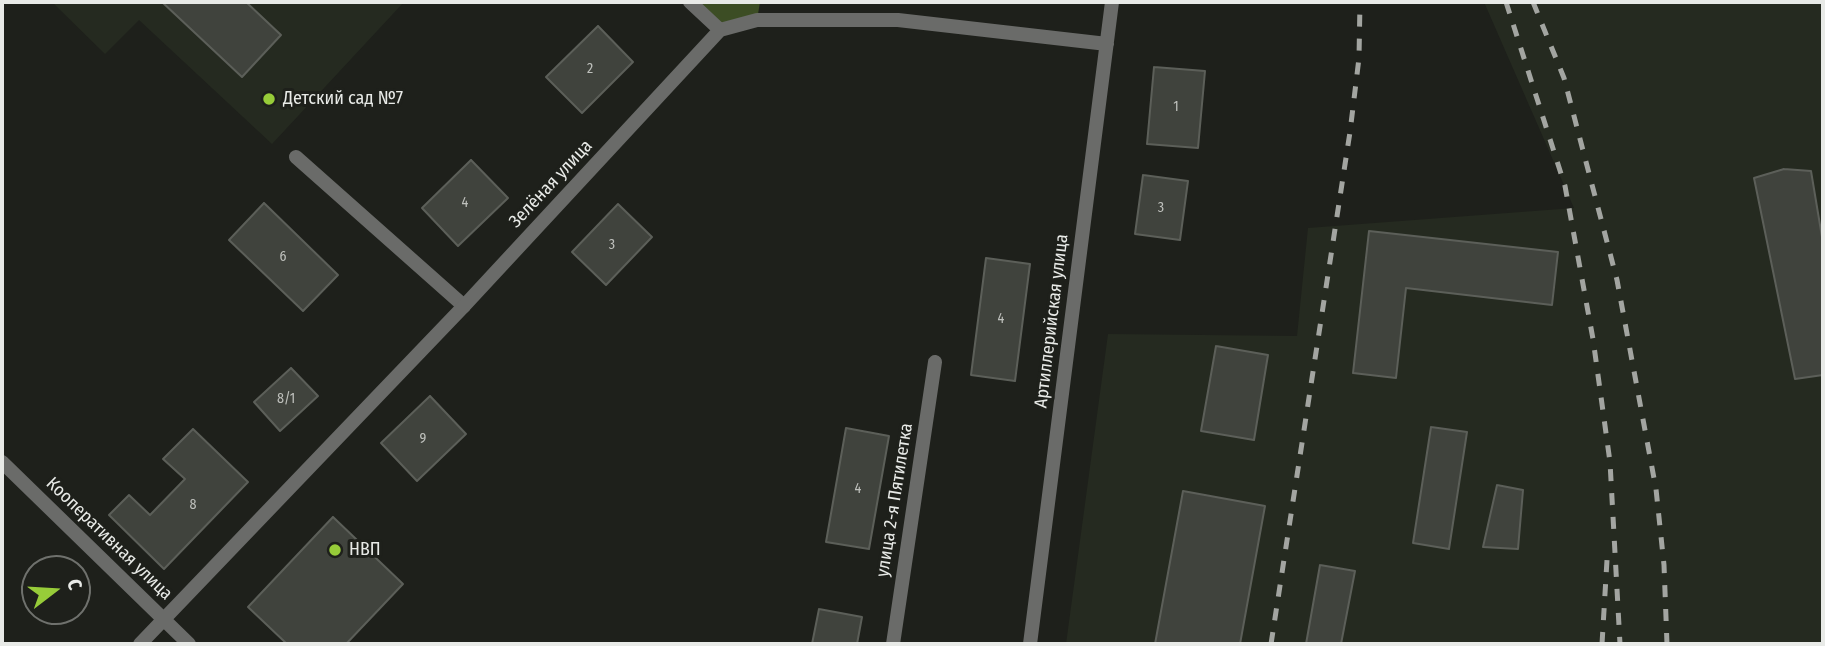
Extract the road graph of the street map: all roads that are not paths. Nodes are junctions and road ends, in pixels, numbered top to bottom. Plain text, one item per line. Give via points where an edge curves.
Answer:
1 (690, 2) edge
2 (1112, 2) edge
3 (720, 30) junction
4 (1107, 44) junction
5 (296, 158) dead end
6 (464, 306) junction
7 (935, 362) dead end
8 (2, 462) edge
9 (165, 621) junction
10 (140, 644) edge
11 (189, 644) edge
12 (893, 644) edge
13 (1031, 644) edge

1 - 3 street
2 - 4 street, Артиллерийская улица
3 - 4 street via 757,20 898,20
3 - 6 street, Зелёная улица
4 - 13 street, Артиллерийская улица
5 - 6 street
6 - 9 street, Зелёная улица
7 - 12 street, улица 2-я Пятилетка
8 - 9 street, Кооперативная улица
9 - 10 street, Зелёная улица
9 - 11 street, Кооперативная улица

